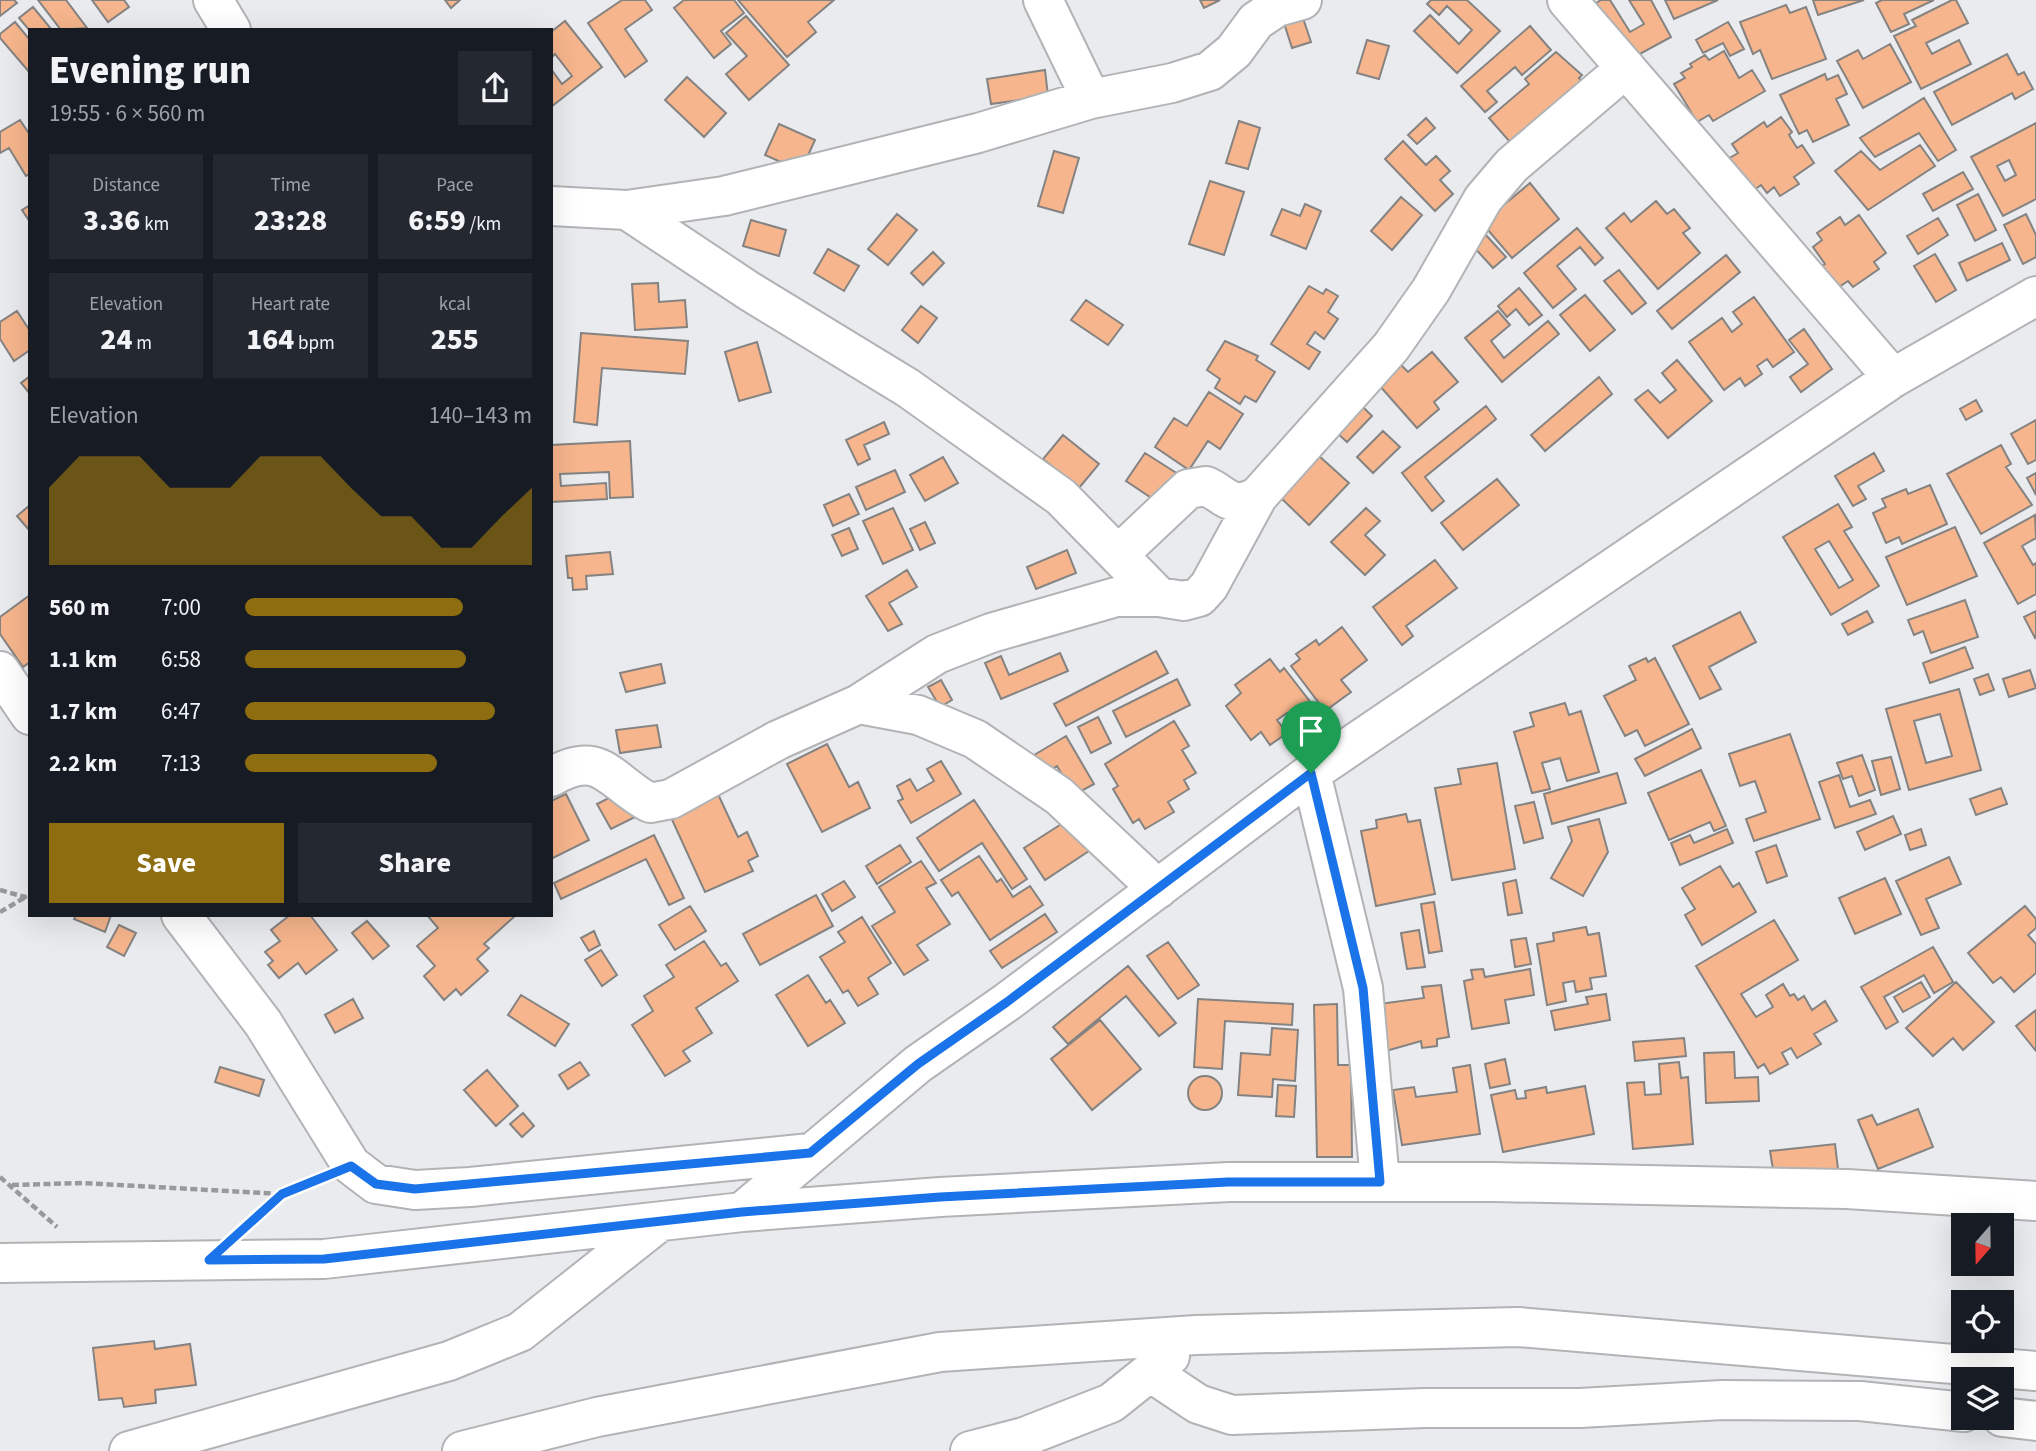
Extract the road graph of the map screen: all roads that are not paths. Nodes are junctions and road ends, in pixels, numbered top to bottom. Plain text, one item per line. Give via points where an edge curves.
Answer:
1 (213, 0) edge
2 (1042, 0) edge
3 (1302, 0) edge
4 (1566, 0) edge
5 (230, 28) edge
6 (1626, 68) junction
7 (1091, 99) junction
8 (553, 206) edge
9 (628, 210) junction
10 (2036, 296) edge
11 (1893, 378) junction
12 (1258, 496) junction
13 (1118, 555) junction
14 (1159, 597) junction
15 (0, 671) edge
16 (859, 704) junction
17 (28, 712) edge
18 (1311, 773) junction
19 (553, 776) edge
20 (1158, 889) junction
21 (201, 922) edge
22 (810, 1153) junction
23 (1380, 1182) junction
24 (2036, 1201) edge
25 (742, 1212) junction
26 (659, 1222) junction
27 (0, 1263) edge
28 (1196, 1335) junction
29 (2036, 1371) edge
30 (1150, 1372) junction
31 (1951, 1411) edge
32 (2014, 1418) edge
33 (2036, 1421) edge
34 (129, 1451) edge
35 (463, 1451) edge
36 (970, 1451) edge

1 - 5 main road
2 - 7 main road
3 - 7 main road via 1277,7 1256,20 1234,51 1210,71
4 - 6 main road
6 - 11 main road
6 - 12 main road via 1512,165 1483,199 1431,290 1391,347
7 - 9 main road via 978,133 724,196
8 - 9 main road
9 - 13 main road via 908,388 1060,497
10 - 11 main road
11 - 18 main road
12 - 13 main road via 1244,503 1230,502 1206,486 1188,489
12 - 14 main road via 1199,597 1184,601
13 - 14 main road
14 - 16 main road via 1116,597 990,633 937,654
15 - 17 main road
16 - 19 main road via 778,740 671,799 650,803 597,765 570,765
16 - 20 main road via 918,715 975,739 1059,796
18 - 20 main road
18 - 23 main road via 1363,988
20 - 22 main road via 918,1064
21 - 22 main road via 351,1166 376,1184 415,1189
22 - 25 main road
23 - 24 main road via 1847,1189
23 - 25 main road via 1228,1182
25 - 26 main road
26 - 27 main road via 324,1259
26 - 34 main road via 520,1332 449,1362
28 - 29 main road via 1518,1327
28 - 30 main road
28 - 35 main road via 940,1352 597,1417
30 - 31 main road via 1198,1404 1232,1415 1580,1408 1722,1400 1860,1401
30 - 36 main road via 1111,1403 1024,1437
32 - 33 main road

